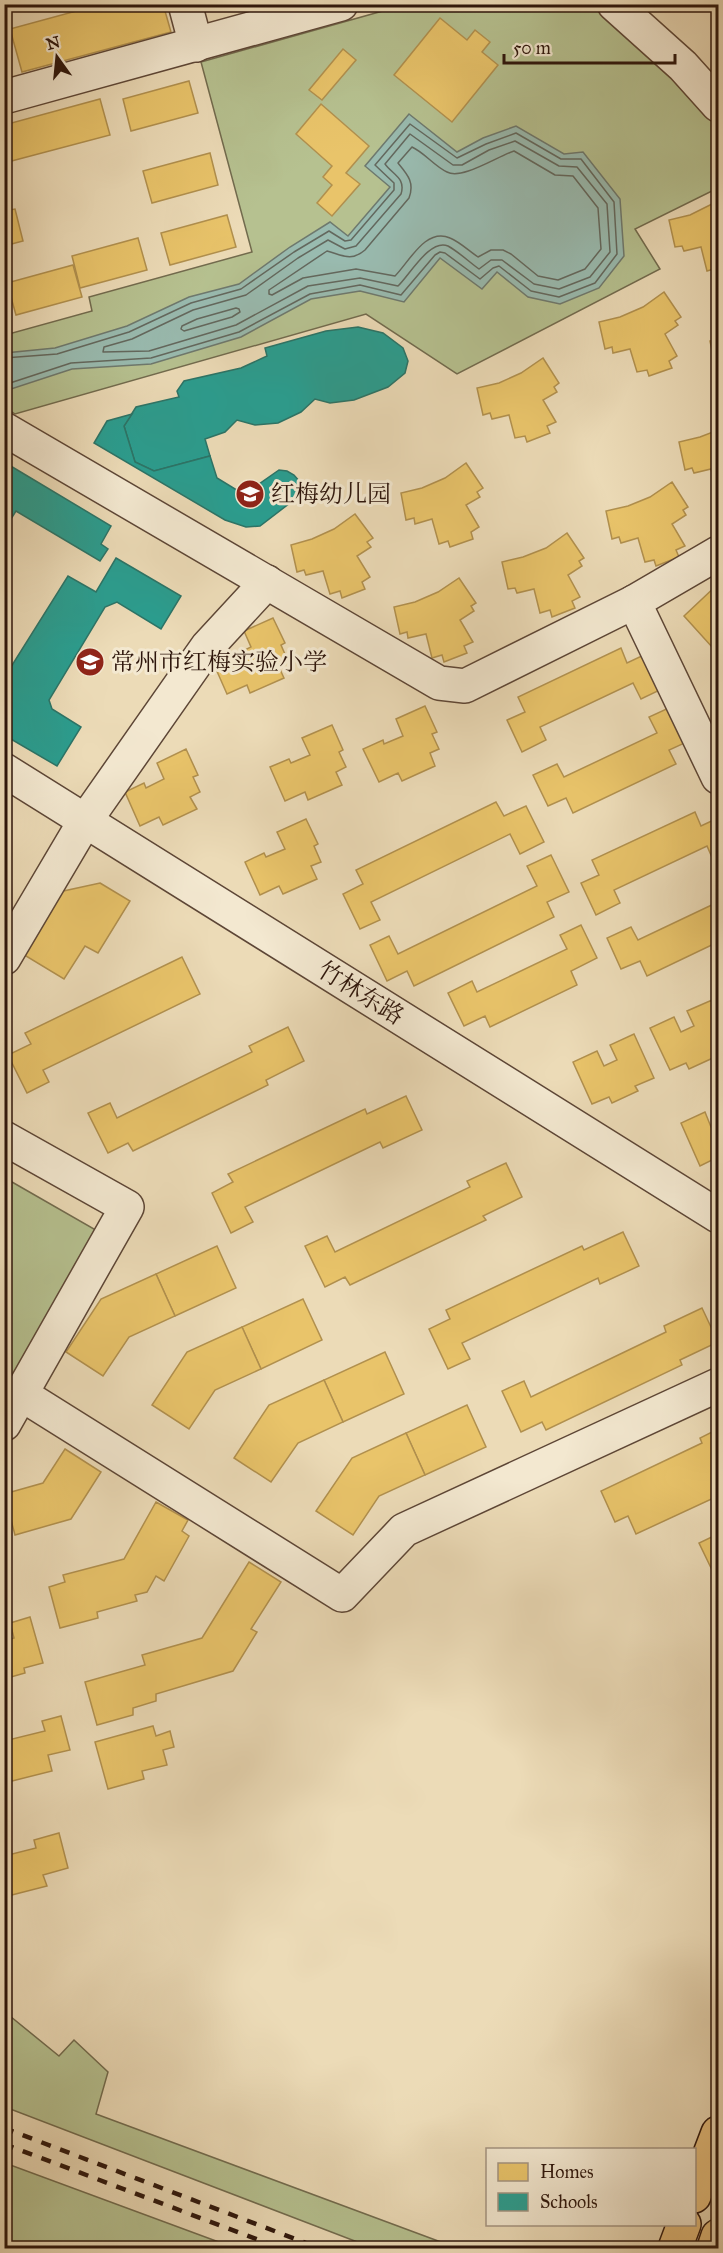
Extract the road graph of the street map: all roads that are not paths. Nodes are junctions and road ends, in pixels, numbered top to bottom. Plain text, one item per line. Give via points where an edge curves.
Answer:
1 (185, 4) edge
2 (341, 4) edge
3 (614, 4) edge
4 (196, 45) junction
5 (4, 98) edge
6 (718, 105) edge
7 (4, 429) edge
8 (718, 553) edge
9 (267, 582) junction
10 (634, 602) junction
11 (4, 770) edge
12 (718, 777) edge
13 (85, 820) junction
14 (4, 958) edge
15 (4, 1138) edge
16 (718, 1216) edge
17 (718, 1385) edge
18 (21, 1394) junction
19 (4, 1424) edge
20 (718, 2133) edge
21 (696, 2191) edge
22 (683, 2226) edge
23 (718, 2236) edge
24 (675, 2248) edge
25 (714, 2248) edge

1 - 4 street
2 - 4 street
3 - 6 street via 683,66
4 - 5 street
7 - 9 street
8 - 10 street
9 - 10 street via 439,683 465,686
9 - 13 street via 207,647
10 - 12 street
11 - 13 street, 竹林东路
13 - 14 street
13 - 16 street, 竹林东路
15 - 18 street via 127,1207
17 - 18 street via 404,1530 342,1595
18 - 19 street
20 - 21 main road
22 - 24 main road
23 - 25 main road

